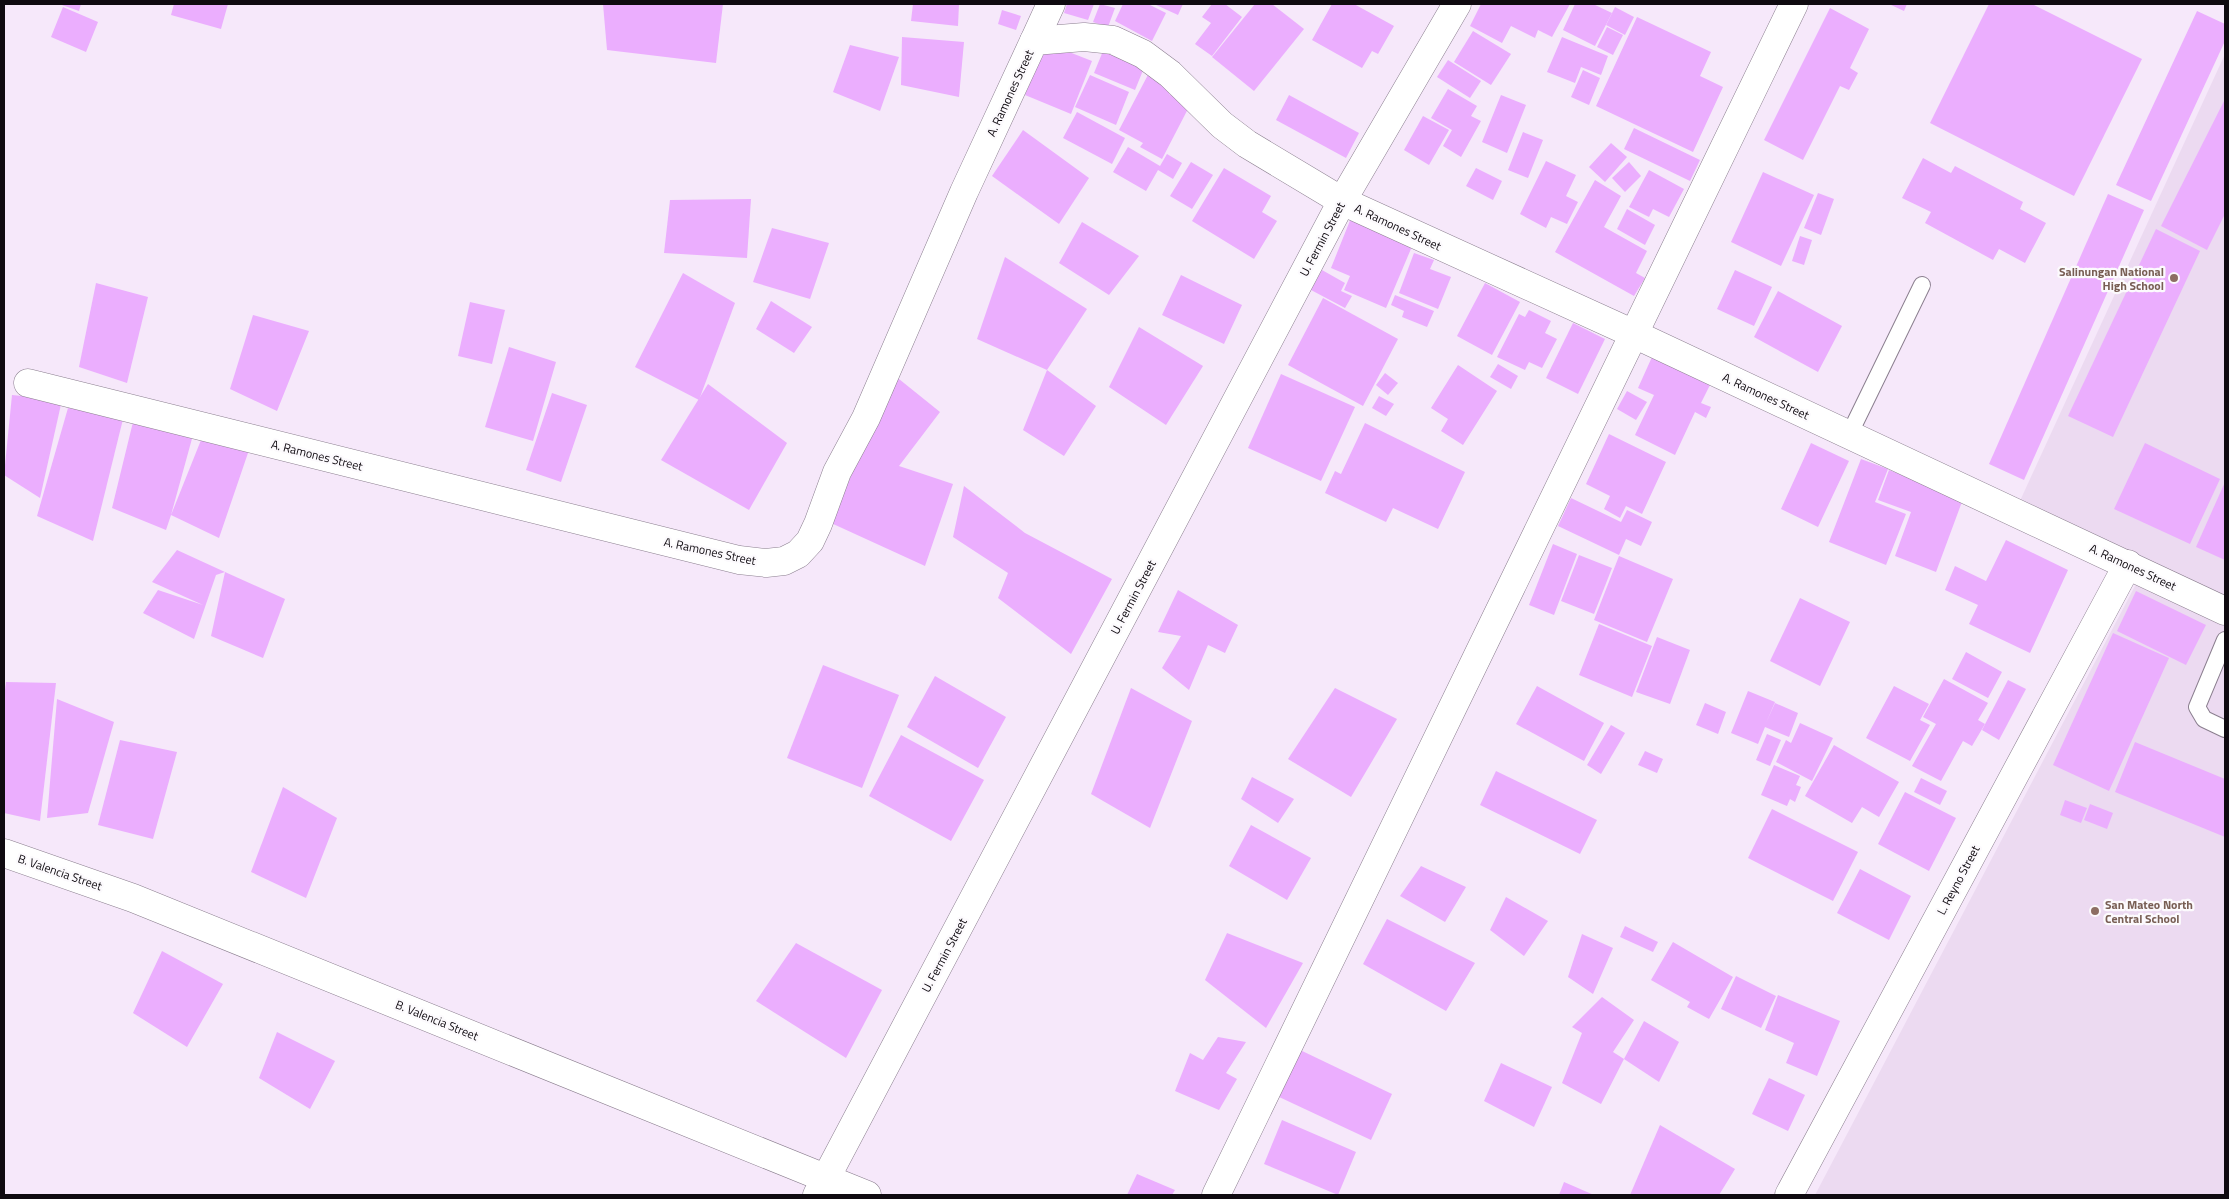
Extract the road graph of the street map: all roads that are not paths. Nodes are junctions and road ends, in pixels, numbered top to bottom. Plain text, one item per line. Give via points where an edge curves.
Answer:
1 (1051, 4) edge
2 (1457, 4) edge
3 (1794, 4) edge
4 (1034, 41) junction
5 (1342, 201) junction
6 (1922, 284) dead end
7 (1634, 334) junction
8 (28, 383) dead end
9 (1849, 435) junction
10 (2128, 564) junction
11 (2225, 611) edge
12 (2225, 640) edge
13 (2225, 729) edge
14 (4, 852) edge
15 (821, 1186) edge
16 (867, 1195) edge
17 (1216, 1195) edge
18 (1789, 1195) edge

1 - 4 street
2 - 5 street, U. Fermin Street
3 - 7 street
4 - 5 street, A. Ramones Street via 1084,37 1113,40 1143,54 1170,74 1222,125 1247,144
4 - 8 street, A. Ramones Street via 866,418 837,472 810,541 798,554 784,562 740,560
5 - 7 street, A. Ramones Street
5 - 15 street, U. Fermin Street
6 - 9 lane
7 - 9 street, A. Ramones Street
7 - 17 street
9 - 10 street, A. Ramones Street
10 - 11 street, A. Ramones Street
10 - 18 street, L. Reyno Street
12 - 13 lane via 2197,707 2204,719
14 - 15 street, B. Valencia Street via 133,898
15 - 16 street, B. Valencia Street

